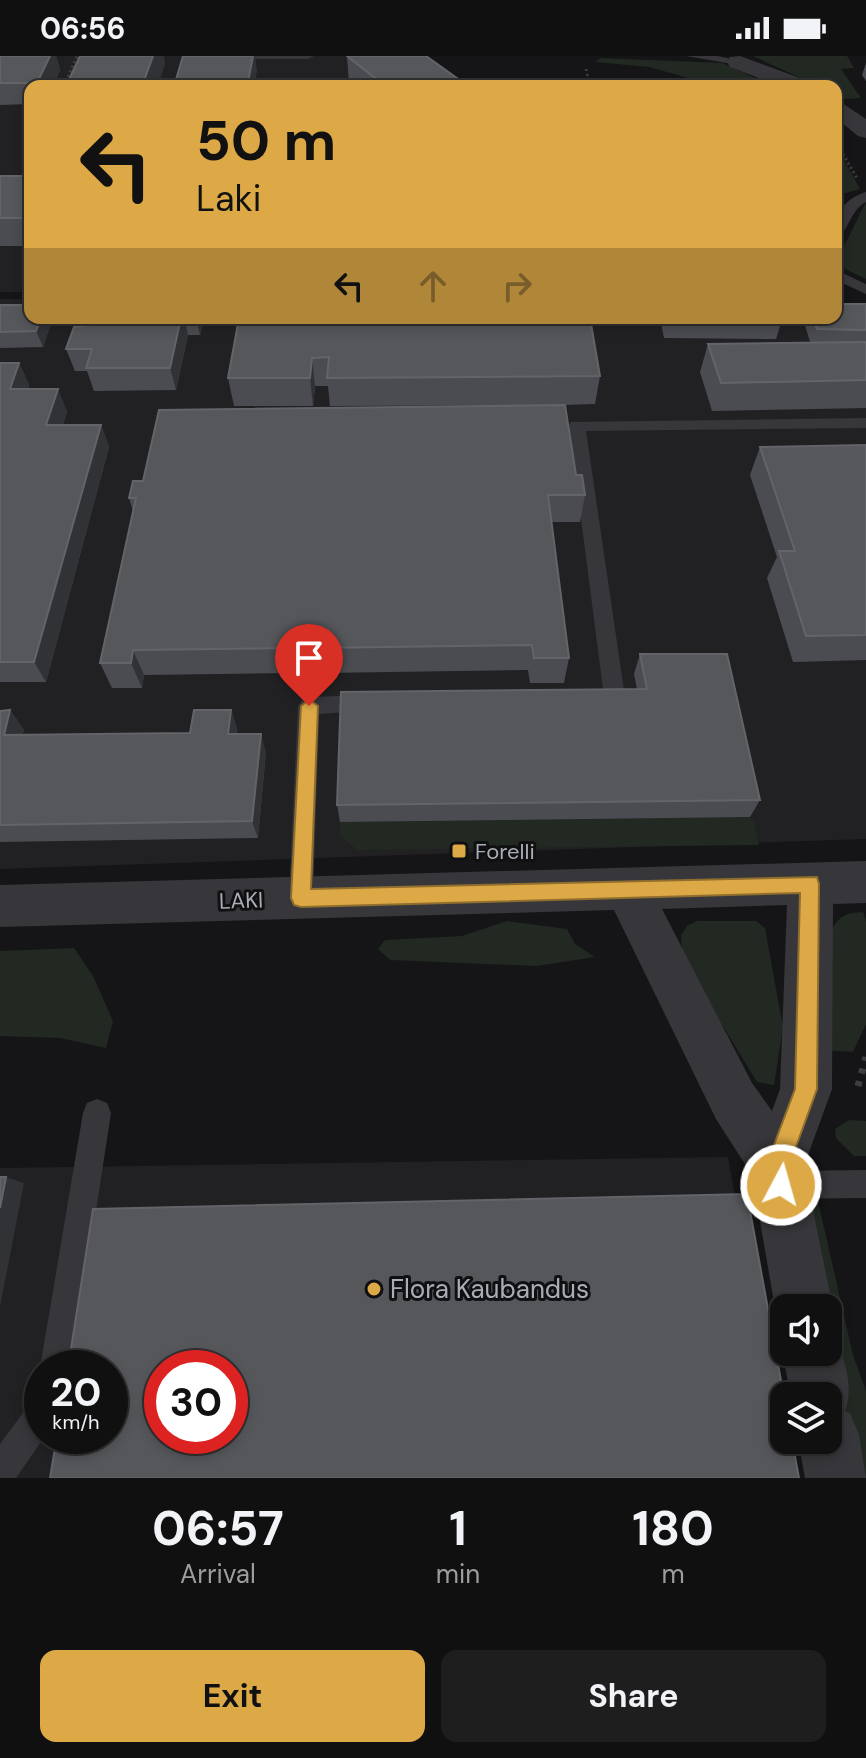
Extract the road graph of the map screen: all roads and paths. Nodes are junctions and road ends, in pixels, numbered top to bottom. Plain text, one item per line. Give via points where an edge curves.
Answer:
1 (77, 56) edge
2 (209, 56) edge
3 (308, 56) edge
4 (692, 56) edge
5 (738, 62) joint
6 (586, 69) dead end
7 (67, 80) edge
8 (589, 80) edge
9 (784, 80) edge
10 (842, 106) edge
11 (866, 106) edge
12 (842, 110) edge
13 (866, 131) edge
14 (866, 196) edge
15 (842, 221) edge
16 (842, 277) edge
17 (842, 290) edge
18 (866, 290) edge
19 (866, 423) edge
20 (569, 698) edge
21 (386, 703) edge
22 (866, 882) edge
23 (810, 884) junction
24 (628, 890) junction
25 (301, 898) junction
26 (0, 906) edge
27 (866, 1057) edge
28 (858, 1086) dead end
29 (97, 1113) dead end
30 (779, 1176) junction
31 (866, 1184) edge
32 (801, 1294) edge
33 (59, 1350) edge
34 (24, 1438) edge
35 (832, 1454) edge
36 (0, 1472) edge
37 (836, 1478) edge

1 - 7 path
2 - 3 lane
4 - 5 lane
5 - 9 street
6 - 8 path
10 - 11 street
12 - 13 street
14 - 15 lane via 849,206
16 - 18 lane
17 - 18 lane
19 - 20 lane via 577,426 615,697
21 - 25 lane via 309,706
22 - 23 street, LAKI
23 - 24 street, LAKI
23 - 30 street via 806,1089
24 - 25 street, LAKI
24 - 30 street via 734,1101
25 - 26 street, LAKI
27 - 28 path
29 - 33 lane
30 - 31 lane
30 - 32 street
34 - 36 lane
35 - 37 street

